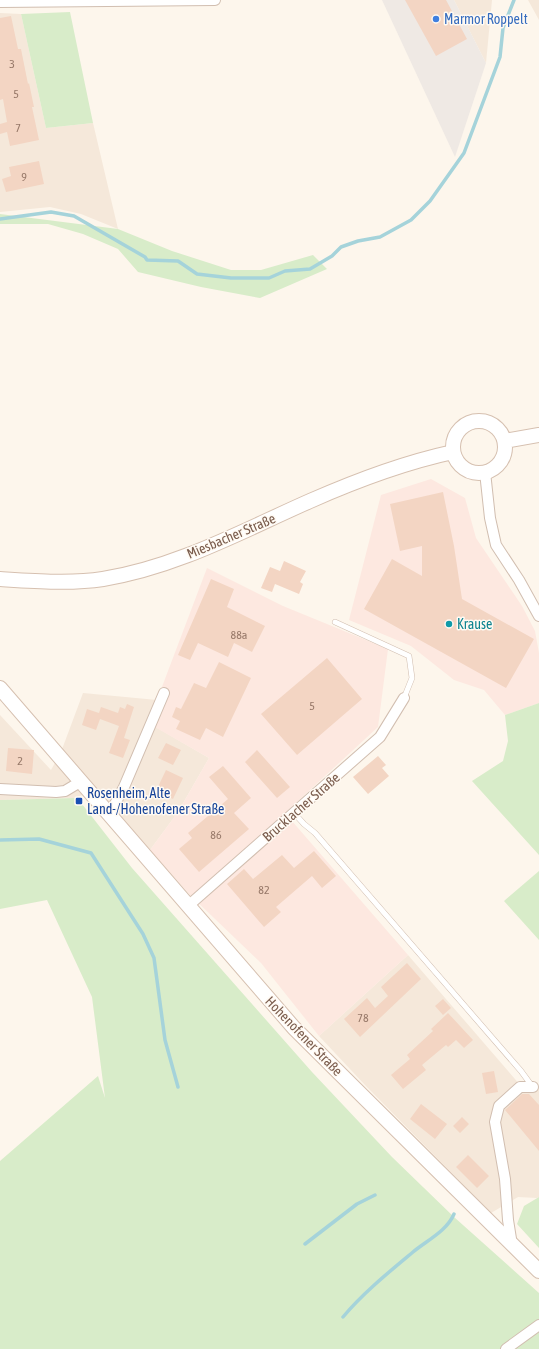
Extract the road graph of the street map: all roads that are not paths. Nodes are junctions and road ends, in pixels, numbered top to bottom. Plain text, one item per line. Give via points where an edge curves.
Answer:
1 (215, 0) edge
2 (0, 2) edge
3 (539, 435) edge
4 (505, 441) junction
5 (453, 452) junction
6 (485, 472) junction
7 (0, 579) edge
8 (539, 616) edge
9 (335, 622) dead end
10 (0, 688) edge
11 (164, 693) dead end
12 (404, 698) joint
13 (80, 782) junction
14 (0, 790) edge
15 (294, 813) junction
16 (109, 815) junction
17 (188, 906) junction
18 (532, 1087) joint
19 (512, 1245) junction
20 (539, 1271) edge
21 (539, 1325) edge
22 (506, 1349) edge

1 - 2 street
3 - 4 main road
4 - 5 main road via 502,432 495,426 478,420 462,427 456,434
4 - 6 main road via 504,457 493,469
5 - 6 main road via 456,460 465,469 477,473
5 - 7 main road, Miesbacher Straße via 346,487 188,555 147,569 102,579 37,582
6 - 8 street via 496,545
9 - 12 lane via 409,656 412,678
10 - 13 main road, Hohenofener Straße
11 - 16 street via 124,787
12 - 15 street, Brucklacher Straße via 380,737
13 - 14 street via 65,791 56,792
13 - 16 main road, Hohenofener Straße
15 - 17 street, Brucklacher Straße
15 - 18 lane via 315,833 516,1065
16 - 17 main road, Hohenofener Straße
17 - 19 main road, Hohenofener Straße via 294,1028
18 - 19 street via 520,1087 499,1106 495,1122 505,1178
19 - 20 main road, Hohenofener Straße
21 - 22 street

